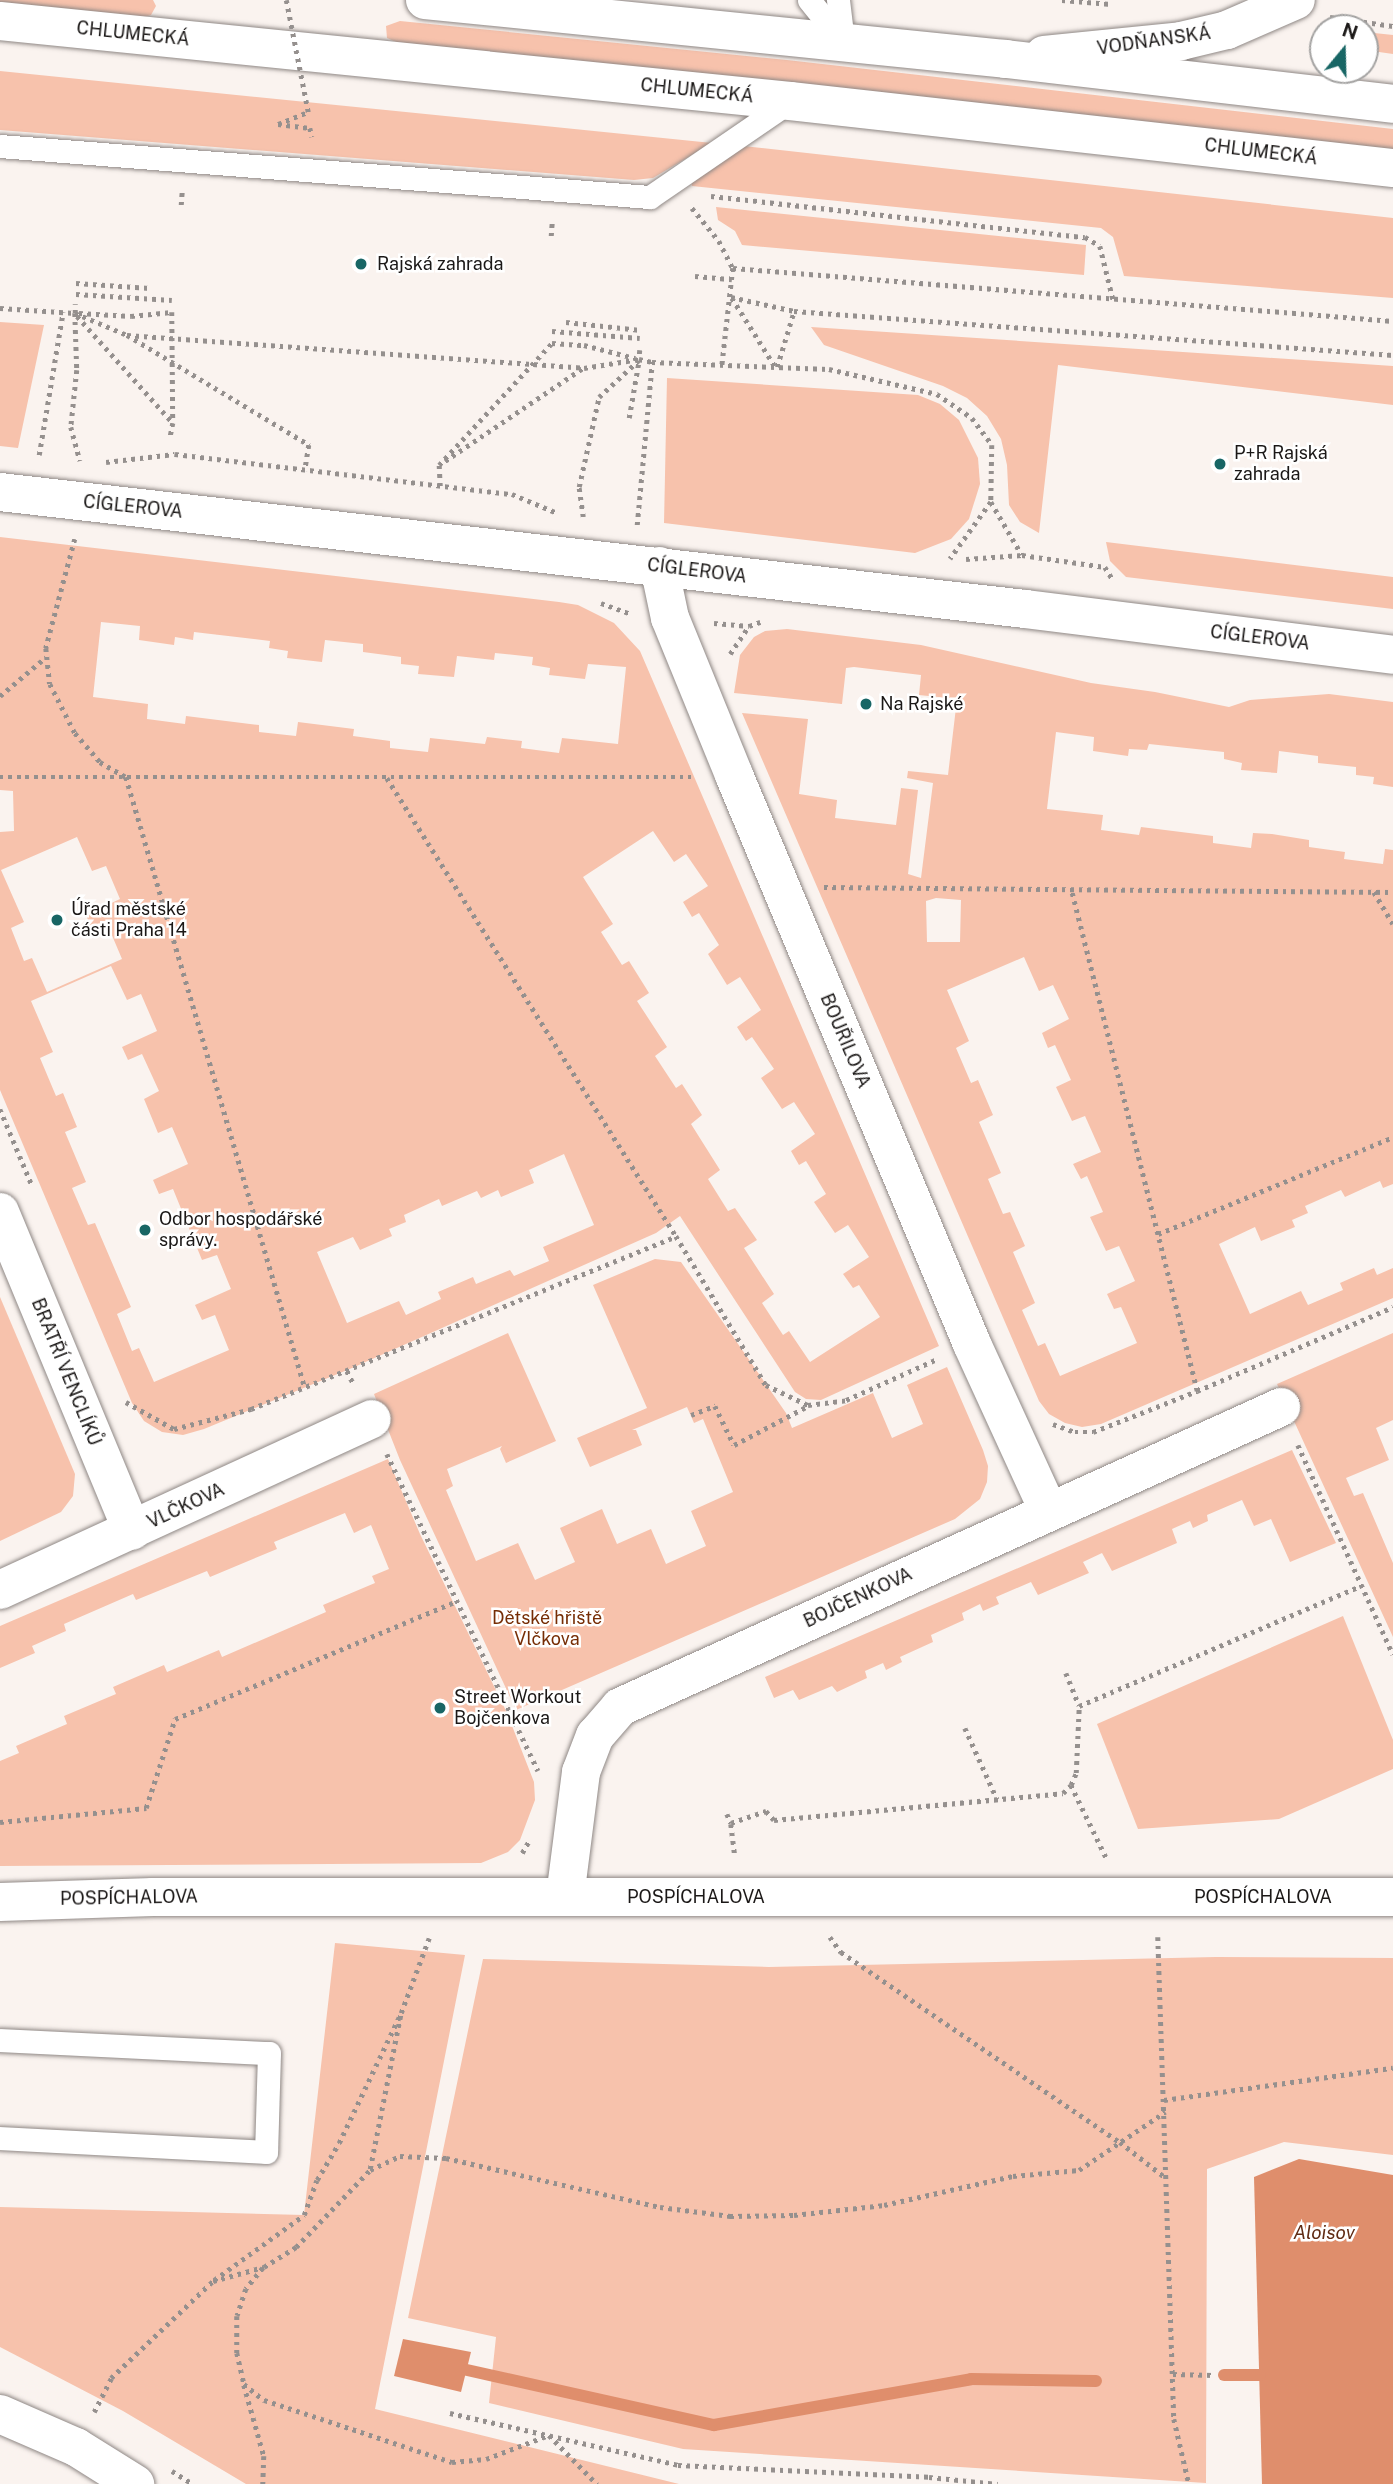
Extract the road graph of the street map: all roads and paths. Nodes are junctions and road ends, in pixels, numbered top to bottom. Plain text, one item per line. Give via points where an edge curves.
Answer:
1 (286, 0) edge
2 (425, 0) edge
3 (809, 0) edge
4 (838, 0) edge
5 (1062, 0) edge
6 (1296, 0) edge
7 (1120, 5) dead end
8 (0, 21) edge
9 (843, 42) junction
10 (1006, 59) junction
11 (790, 101) junction
12 (1393, 104) edge
13 (310, 128) dead end
14 (0, 146) edge
15 (1393, 168) edge
16 (650, 197) junction
17 (687, 202) junction
18 (733, 268) junction
19 (695, 276) dead end
20 (732, 279) junction
21 (76, 283) dead end
22 (150, 288) dead end
23 (76, 293) dead end
24 (731, 297) junction
25 (1113, 299) junction
26 (172, 300) dead end
27 (75, 304) dead end
28 (0, 308) edge
29 (794, 311) junction
30 (63, 312) junction
31 (75, 313) junction
32 (1393, 321) edge
33 (566, 322) dead end
34 (641, 330) dead end
35 (552, 331) dead end
36 (127, 335) junction
37 (640, 338) dead end
38 (172, 339) junction
39 (640, 350) dead end
40 (1393, 355) edge
41 (639, 359) junction
42 (652, 362) junction
43 (172, 363) junction
44 (532, 364) junction
45 (722, 366) junction
46 (584, 368) junction
47 (777, 368) junction
48 (629, 418) dead end
49 (173, 423) junction
50 (170, 439) dead end
51 (38, 460) dead end
52 (80, 463) dead end
53 (101, 464) dead end
54 (439, 465) junction
55 (305, 471) junction
56 (440, 486) junction
57 (0, 492) edge
58 (991, 502) junction
59 (560, 514) dead end
60 (572, 519) dead end
61 (636, 531) dead end
62 (76, 534) dead end
63 (1022, 555) dead end
64 (659, 566) junction
65 (946, 602) junction
66 (750, 626) dead end
67 (1393, 655) edge
68 (46, 657) junction
69 (727, 666) dead end
70 (0, 696) edge
71 (734, 775) junction
72 (0, 777) edge
73 (126, 778) junction
74 (387, 778) junction
75 (781, 887) junction
76 (1071, 889) junction
77 (1374, 892) junction
78 (1393, 892) edge
79 (1393, 924) edge
80 (0, 1109) edge
81 (1393, 1137) edge
82 (37, 1197) dead end
83 (0, 1212) edge
84 (1158, 1234) junction
85 (676, 1236) junction
86 (1393, 1307) edge
87 (972, 1345) junction
88 (1262, 1363) junction
89 (305, 1388) junction
90 (1197, 1391) junction
91 (122, 1393) dead end
92 (808, 1405) junction
93 (1281, 1407) junction
94 (691, 1415) dead end
95 (371, 1419) joint
96 (1047, 1420) dead end
97 (1048, 1510) junction
98 (132, 1531) junction
99 (1360, 1586) junction
100 (0, 1590) edge
101 (456, 1602) junction
102 (1393, 1654) edge
103 (1066, 1673) dead end
104 (1079, 1706) junction
105 (965, 1728) dead end
106 (539, 1773) dead end
107 (1071, 1785) junction
108 (997, 1799) junction
109 (727, 1814) dead end
110 (0, 1822) edge
111 (731, 1824) junction
112 (533, 1835) dead end
113 (570, 1853) junction
114 (1107, 1858) dead end
115 (737, 1868) dead end
116 (444, 1896) junction
117 (800, 1896) junction
118 (1393, 1896) edge
119 (565, 1897) junction
120 (1156, 1898) junction
121 (0, 1902) edge
122 (401, 2013) junction
123 (0, 2040) edge
124 (1393, 2068) edge
125 (1164, 2100) junction
126 (1166, 2112) junction
127 (0, 2138) edge
128 (1120, 2142) junction
129 (370, 2170) junction
130 (1166, 2178) junction
131 (264, 2267) junction
132 (213, 2281) junction
133 (1173, 2374) junction
134 (1214, 2375) dead end
135 (244, 2384) junction
136 (450, 2413) dead end
137 (0, 2414) edge
138 (90, 2419) dead end
139 (549, 2435) junction
140 (135, 2484) edge
141 (263, 2484) edge
142 (597, 2484) edge
143 (998, 2484) edge
144 (1189, 2484) edge

1 - 13 path, bridge via 308,112 278,124
2 - 9 street
3 - 9 lane
4 - 9 lane
5 - 7 path
6 - 10 street, VODŇANSKÁ via 1227,30 1181,41
8 - 11 street, CHLUMECKÁ
9 - 10 street
10 - 12 street
11 - 15 street, CHLUMECKÁ
11 - 16 lane
14 - 16 lane
16 - 17 path
17 - 18 path via 719,240
17 - 25 path via 701,195 1085,237 1100,246
18 - 20 path
18 - 25 path
19 - 20 path
20 - 24 path
21 - 22 path
23 - 26 path
24 - 29 path
24 - 45 path
24 - 47 path
25 - 32 path
27 - 31 path
28 - 30 path
29 - 40 path
29 - 47 path
30 - 31 path
30 - 51 path
31 - 36 path
31 - 38 path via 131,316 172,312
31 - 49 path
31 - 52 path via 77,370 71,427
33 - 34 path
35 - 37 path
36 - 38 path
36 - 43 path
38 - 43 path
38 - 44 path
39 - 41 path
41 - 42 path
41 - 44 path via 584,345 552,343
41 - 46 path
41 - 48 path
41 - 60 path via 599,397 579,487 584,524
42 - 45 path
42 - 61 path
43 - 49 path
43 - 55 path via 309,445
44 - 46 path
44 - 54 path
45 - 47 path
46 - 54 path
47 - 58 path via 829,369 937,394 972,418 992,445
49 - 50 path
53 - 55 path via 110,459 176,454
54 - 56 path
55 - 56 path
56 - 59 path via 512,494
57 - 64 street, CÍGLEROVA
58 - 63 path
58 - 65 path via 950,560
62 - 68 path
64 - 65 street, CÍGLEROVA
64 - 71 street, BOUŘILOVA via 670,618
65 - 67 street, CÍGLEROVA
66 - 69 path
68 - 70 path
68 - 73 path via 50,684 75,733 100,762
71 - 74 path
71 - 75 street, BOUŘILOVA
72 - 73 path
73 - 74 path
73 - 89 path
74 - 85 path
75 - 76 path
75 - 87 street, BOUŘILOVA
76 - 77 path
76 - 84 path
77 - 78 path
77 - 79 path
80 - 82 path
81 - 84 path
83 - 98 street, BRATŘÍ VENCLÍKŮ
84 - 90 path
85 - 89 path
85 - 92 path via 766,1385
86 - 88 path
87 - 92 path via 846,1400
87 - 97 street, BOUŘILOVA
88 - 90 path
88 - 93 path
89 - 91 path via 251,1409 174,1429 127,1405
90 - 96 path via 1093,1432 1075,1432
92 - 94 path via 734,1445 715,1406
93 - 97 street, BOJČENKOVA
93 - 99 path
95 - 98 street, VLČKOVA
95 - 101 path
97 - 113 street, BOJČENKOVA via 620,1707 595,1736 581,1772
98 - 100 street, VLČKOVA
99 - 102 path
99 - 104 path
101 - 106 path
101 - 110 path via 176,1719 146,1808
103 - 104 path
104 - 107 path via 1076,1773
105 - 108 path
107 - 108 path via 1063,1793
107 - 114 path
108 - 111 path via 774,1820 766,1811
109 - 111 path
111 - 115 path
112 - 113 path via 520,1853
113 - 119 street, BOJČENKOVA
116 - 119 street, POSPÍCHALOVA
116 - 121 street, POSPÍCHALOVA
116 - 122 path
117 - 119 street, POSPÍCHALOVA
117 - 120 street, POSPÍCHALOVA
117 - 128 path via 841,1952
118 - 120 street, POSPÍCHALOVA
120 - 125 path
122 - 129 path
122 - 132 path via 304,2215
123 - 127 lane via 269,2053 266,2152
124 - 125 path
125 - 126 path
126 - 128 path
126 - 130 path
128 - 129 path via 1079,2170 1013,2176 884,2205 794,2215 730,2216 660,2207 446,2158 400,2156
128 - 130 path
129 - 131 path via 296,2248
130 - 133 path
131 - 132 path
131 - 135 path via 246,2289 237,2316 237,2353
132 - 138 path via 111,2378
133 - 134 path
133 - 144 path via 1174,2419
135 - 139 path via 264,2400 452,2462 485,2459
135 - 141 path via 264,2456
136 - 139 path
137 - 140 street via 76,2447
139 - 142 path
139 - 143 path via 678,2465

